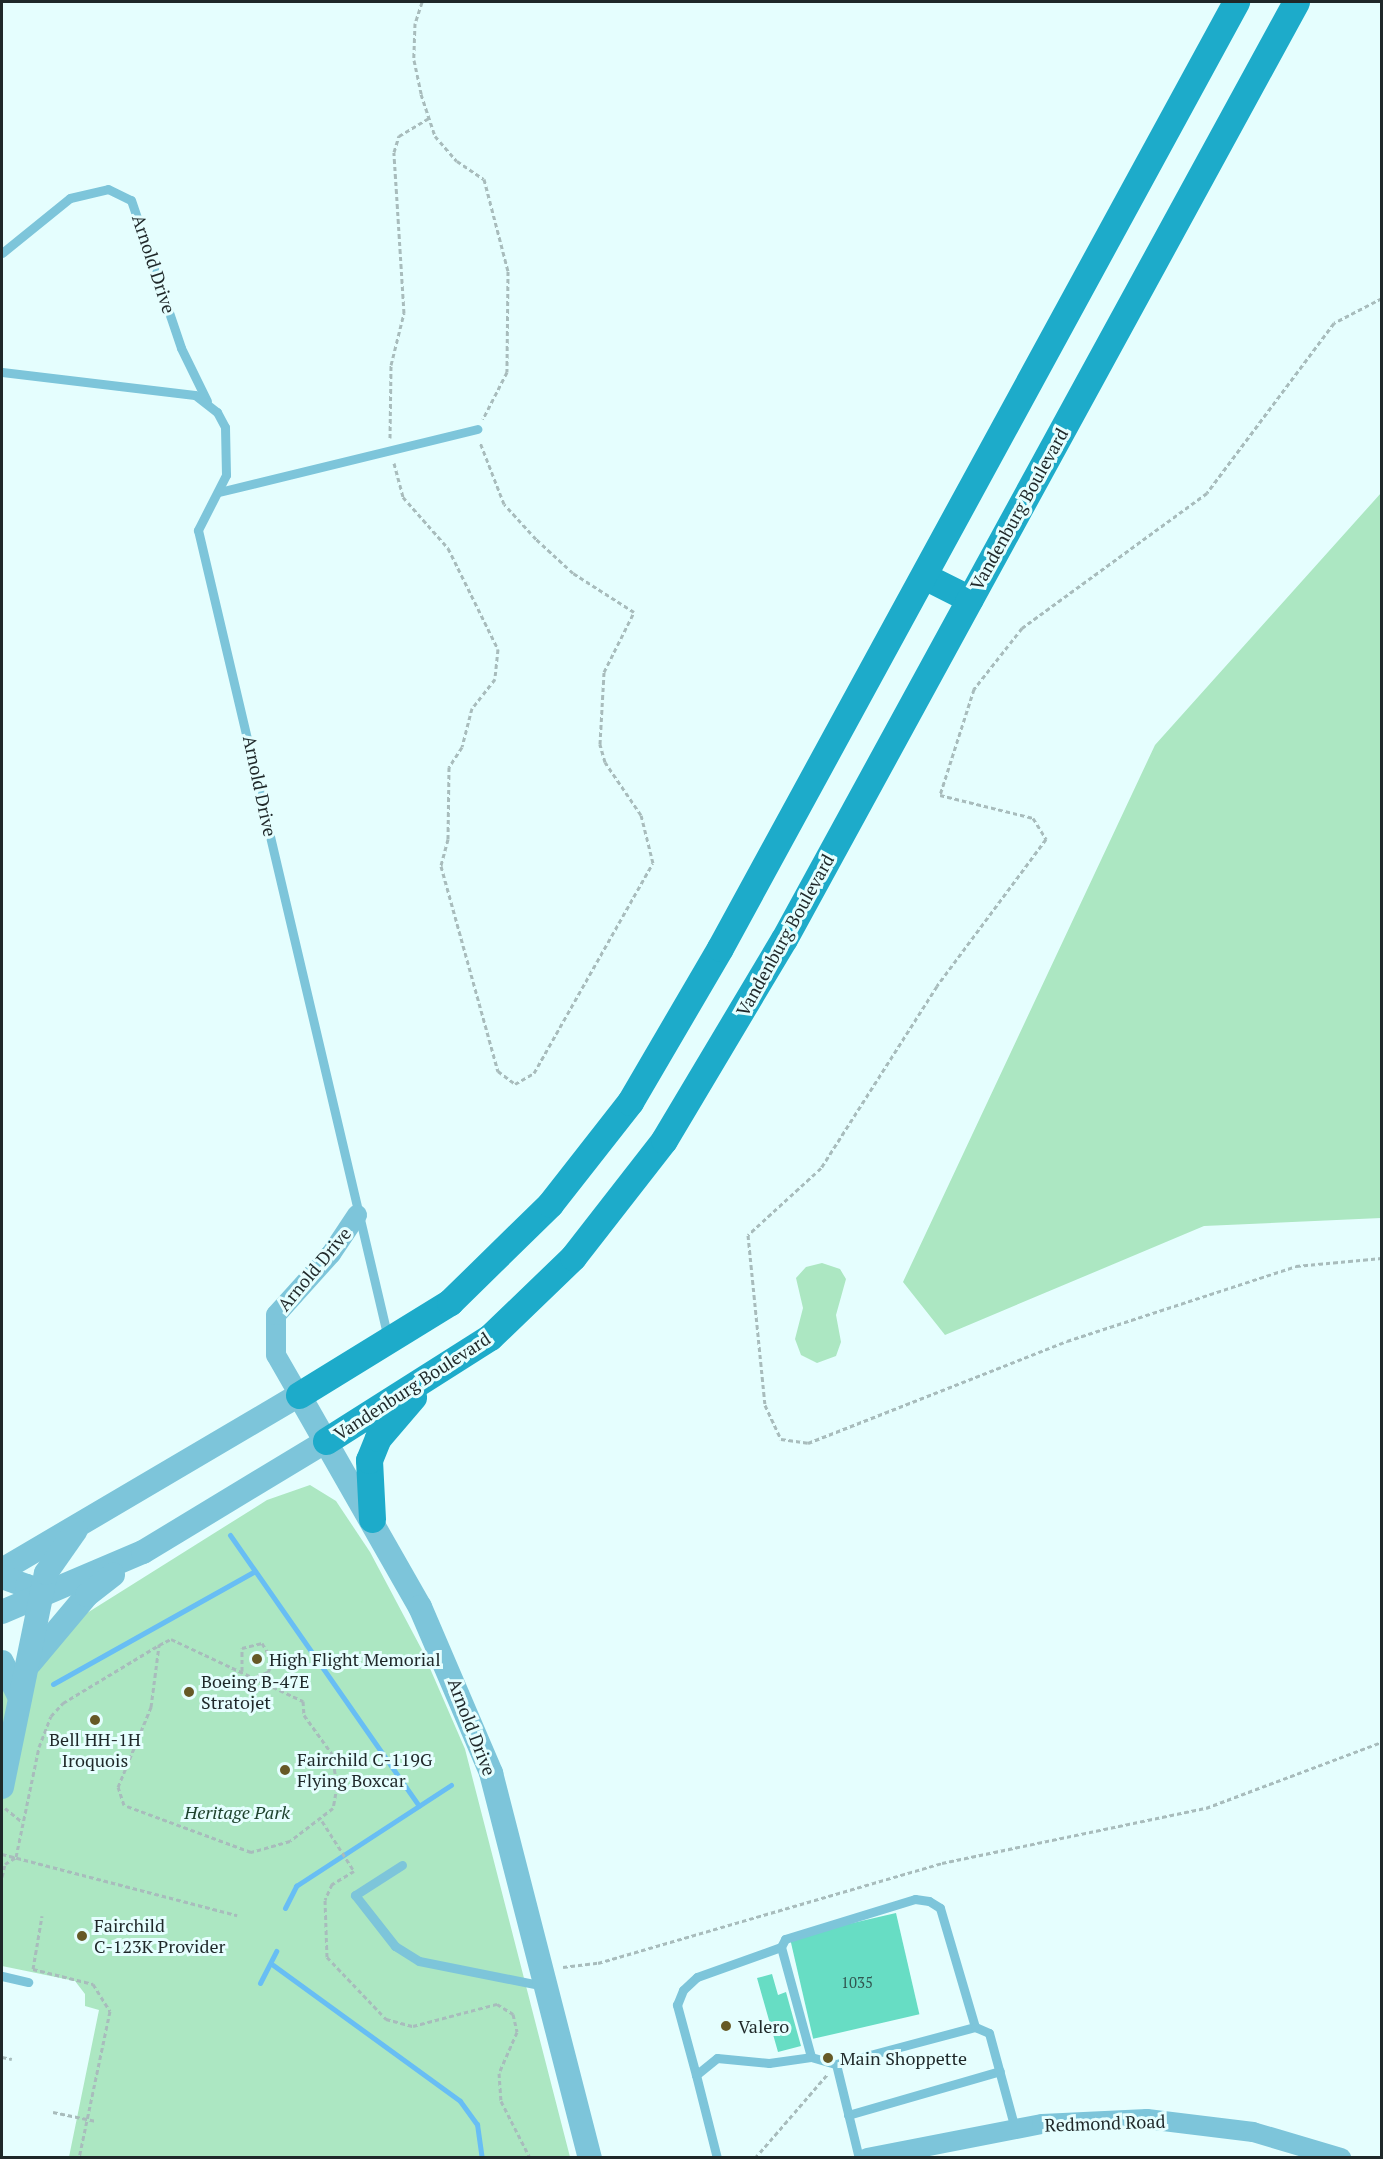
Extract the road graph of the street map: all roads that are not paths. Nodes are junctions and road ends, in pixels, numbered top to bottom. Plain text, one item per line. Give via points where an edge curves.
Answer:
1 (1236, 2) edge
2 (1296, 2) edge
3 (2, 253) edge
4 (2, 374) edge
5 (208, 404) junction
6 (477, 429) road end
7 (219, 492) junction
8 (924, 576) junction
9 (970, 599) junction
10 (357, 1215) junction
11 (389, 1344) junction
12 (427, 1380) junction
13 (299, 1395) junction
14 (326, 1441) junction
15 (372, 1519) junction
16 (82, 1521) junction
17 (143, 1552) junction
18 (2, 1570) edge
19 (2, 1577) edge
20 (40, 1599) junction
21 (2, 1612) edge
22 (2, 1662) edge
23 (25, 1669) junction
24 (20, 1698) junction
25 (2, 1787) edge
26 (402, 1864) dead end
27 (781, 1947) junction
28 (2, 1976) edge
29 (545, 1978) junction
30 (28, 1982) dead end
31 (975, 2027) junction
32 (811, 2057) junction
33 (836, 2064) junction
34 (999, 2071) junction
35 (696, 2075) junction
36 (848, 2115) junction
37 (1015, 2129) junction
38 (590, 2157) edge
39 (717, 2157) edge
40 (859, 2157) edge
41 (867, 2157) edge
42 (1341, 2157) edge

1 - 8 main road
2 - 9 main road, Vandenburg Boulevard
3 - 5 lane, Arnold Drive via 70,198 108,189 131,200 181,348
4 - 5 lane via 143,386 195,395
5 - 7 lane, Arnold Drive via 228,439
6 - 7 lane
7 - 10 lane, Arnold Drive via 198,530
8 - 9 main road
8 - 11 main road via 630,1102 556,1196 493,1263
9 - 12 main road, Vandenburg Boulevard via 713,1066 664,1140 610,1213 533,1298 474,1349
10 - 11 lane, Arnold Drive
10 - 13 street, Arnold Drive via 331,1254 276,1315 276,1355
11 - 13 main road
12 - 14 main road, Vandenburg Boulevard
12 - 15 main road via 375,1443 367,1478
13 - 14 street, Arnold Drive
13 - 16 street
14 - 15 street, Arnold Drive
14 - 17 street, Vandenburg Boulevard
15 - 29 street, Arnold Drive via 448,1663 491,1773
16 - 18 street
16 - 20 street via 46,1573
17 - 20 street, Vandenburg Boulevard
17 - 23 street via 87,1595
19 - 20 street via 27,1586
20 - 21 street, Vandenburg Boulevard
20 - 23 street
22 - 24 street
23 - 24 street
24 - 25 street
26 - 29 lane via 355,1895 395,1946 419,1961
27 - 31 lane via 785,1939 915,1899 929,1901 940,1908
27 - 32 lane
27 - 35 lane via 697,1977 683,1990 677,2004
28 - 30 lane
29 - 38 street, Arnold Drive
31 - 33 lane
31 - 34 lane via 989,2033
32 - 33 lane
32 - 35 lane via 769,2063 717,2058
33 - 36 lane
34 - 36 lane
34 - 37 lane
35 - 39 lane
36 - 40 lane
37 - 41 street, Redmond Road
37 - 42 street, Redmond Road via 1084,2120 1188,2122 1252,2132

